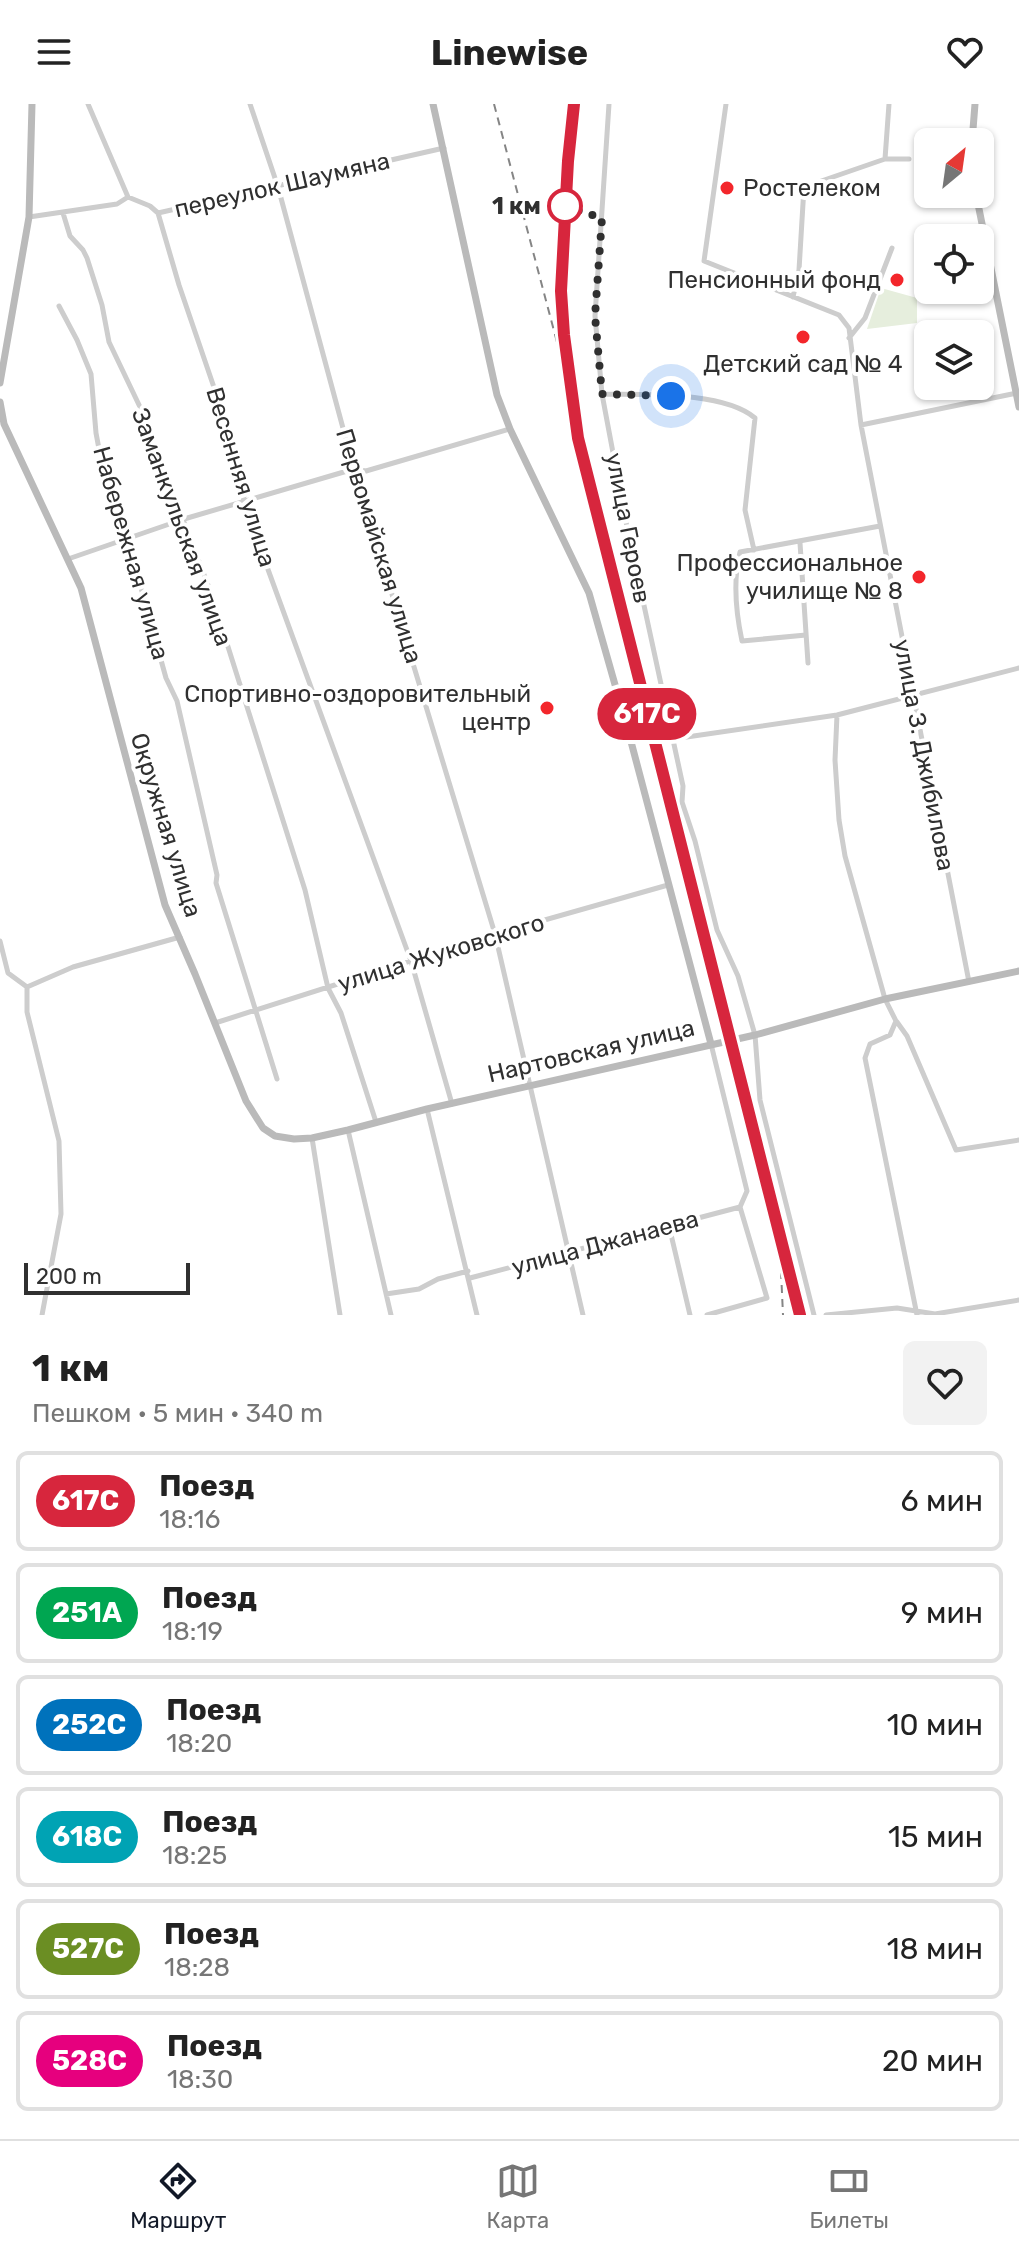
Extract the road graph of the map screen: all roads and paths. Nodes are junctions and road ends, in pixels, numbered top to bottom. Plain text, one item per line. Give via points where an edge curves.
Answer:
1 (32, 104) edge
2 (88, 104) edge
3 (250, 104) edge
4 (433, 104) edge
5 (609, 104) edge
6 (726, 104) edge
7 (889, 104) edge
8 (975, 104) edge
9 (973, 128) edge
10 (444, 148) junction
11 (885, 159) junction
12 (909, 159) dead end
13 (278, 187) junction
14 (128, 197) junction
15 (979, 208) edge
16 (63, 213) junction
17 (158, 213) junction
18 (29, 217) junction
19 (892, 248) dead end
20 (793, 297) junction
21 (59, 306) dead end
22 (848, 339) junction
23 (0, 383) edge
24 (1017, 393) junction
25 (602, 394) junction
26 (0, 402) edge
27 (1019, 407) edge
28 (861, 425) junction
29 (510, 429) junction
30 (354, 469) junction
31 (243, 501) junction
32 (184, 519) junction
33 (880, 526) junction
34 (127, 539) junction
35 (800, 543) junction
36 (754, 550) junction
37 (68, 559) junction
38 (806, 635) junction
39 (808, 663) dead end
40 (1019, 668) edge
41 (912, 697) junction
42 (837, 715) junction
43 (673, 739) junction
44 (668, 885) junction
45 (495, 934) junction
46 (180, 937) junction
47 (0, 941) edge
48 (411, 961) junction
49 (1019, 971) edge
50 (969, 982) junction
51 (27, 987) junction
52 (328, 988) junction
53 (885, 999) junction
54 (256, 1011) junction
55 (896, 1021) junction
56 (215, 1023) junction
57 (755, 1035) junction
58 (711, 1044) junction
59 (277, 1079) dead end
60 (529, 1088) junction
61 (452, 1104) junction
62 (427, 1109) junction
63 (376, 1122) junction
64 (348, 1130) junction
65 (312, 1138) junction
66 (1019, 1140) edge
67 (740, 1207) junction
68 (669, 1226) junction
69 (568, 1253) junction
70 (469, 1274) junction
71 (386, 1294) junction
72 (1019, 1300) edge
73 (917, 1314) edge
74 (42, 1315) edge
75 (340, 1315) edge
76 (391, 1315) edge
77 (477, 1315) edge
78 (583, 1315) edge
79 (690, 1315) edge
80 (707, 1315) edge
81 (814, 1315) edge
82 (826, 1315) edge

1 - 18 street
2 - 14 street
3 - 13 street, Первомайская улица
4 - 10 street
5 - 25 street, улица Героев via 595,316
6 - 20 street via 704,261
7 - 11 street
8 - 9 street
10 - 13 street, переулок Шаумяна
10 - 29 street via 497,395
11 - 12 street
11 - 20 street via 804,187
13 - 17 street, переулок Шаумяна
13 - 30 street, Первомайская улица
14 - 16 street via 117,204
14 - 17 street, переулок Шаумяна
15 - 24 street
16 - 18 street
16 - 32 street, Заманкульская улица via 70,236 87,258 109,342
17 - 31 street, Весенняя улица via 247,484
18 - 23 street
19 - 22 street via 865,318
20 - 22 street via 839,315 849,328
21 - 34 street, Набережная улица via 91,374 102,465
22 - 28 street, улица З. Джибилова
24 - 27 street
24 - 28 street
25 - 36 street via 695,397 755,418 745,510
25 - 43 street, улица Героев
26 - 37 street, Окружная улица via 4,424
28 - 33 street, улица З. Джибилова
29 - 30 street via 366,471
29 - 44 street via 589,593
30 - 31 street
30 - 45 street, Первомайская улица
31 - 32 street
31 - 48 street, Весенняя улица
32 - 34 street
32 - 52 street, Заманкульская улица via 305,890
33 - 35 street
33 - 41 street, улица З. Джибилова
34 - 37 street
34 - 54 street, Набережная улица via 177,701 216,883
35 - 36 street
35 - 38 street
36 - 38 street via 740,552 738,559 742,641
37 - 46 street, Окружная улица via 81,588 165,905
38 - 39 street
40 - 41 street
41 - 42 street
41 - 50 street, улица З. Джибилова
42 - 43 street
42 - 53 street via 836,791 845,856
43 - 57 street, улица Героев via 682,802 705,888
44 - 45 street, улица Жуковского
44 - 58 street
45 - 48 street, улица Жуковского
45 - 60 street, Первомайская улица
46 - 51 street via 73,967
46 - 56 street, Окружная улица
47 - 51 street via 8,973
48 - 52 street, улица Жуковского
48 - 61 street, Весенняя улица
49 - 50 street, Нартовская улица
50 - 53 street, Нартовская улица
51 - 74 street via 27,1012 59,1141 61,1214
52 - 54 street, улица Жуковского
52 - 63 street, Заманкульская улица
53 - 55 street
53 - 57 street, Нартовская улица
54 - 56 street, улица Жуковского
54 - 59 street, Набережная улица
55 - 66 street via 956,1150
55 - 73 street via 890,1035 870,1044 865,1058
56 - 65 street, Окружная улица via 246,1101 263,1128 285,1139
57 - 58 street, Нартовская улица
57 - 81 street, улица Героев via 760,1100
58 - 60 street, Нартовская улица
58 - 67 street via 747,1191
60 - 61 street, Нартовская улица
60 - 69 street, Первомайская улица
61 - 62 street, Нартовская улица
62 - 63 street, Нартовская улица
62 - 70 street
63 - 64 street, Нартовская улица
64 - 65 street, Нартовская улица
64 - 71 street
65 - 75 street
67 - 68 street, улица Джанаева
67 - 80 street via 767,1298
68 - 69 street, улица Джанаева
68 - 79 street
69 - 70 street, улица Джанаева
69 - 78 street, Первомайская улица
70 - 71 street, улица Джанаева
70 - 77 street
71 - 76 street
72 - 73 street
73 - 82 street via 897,1308

